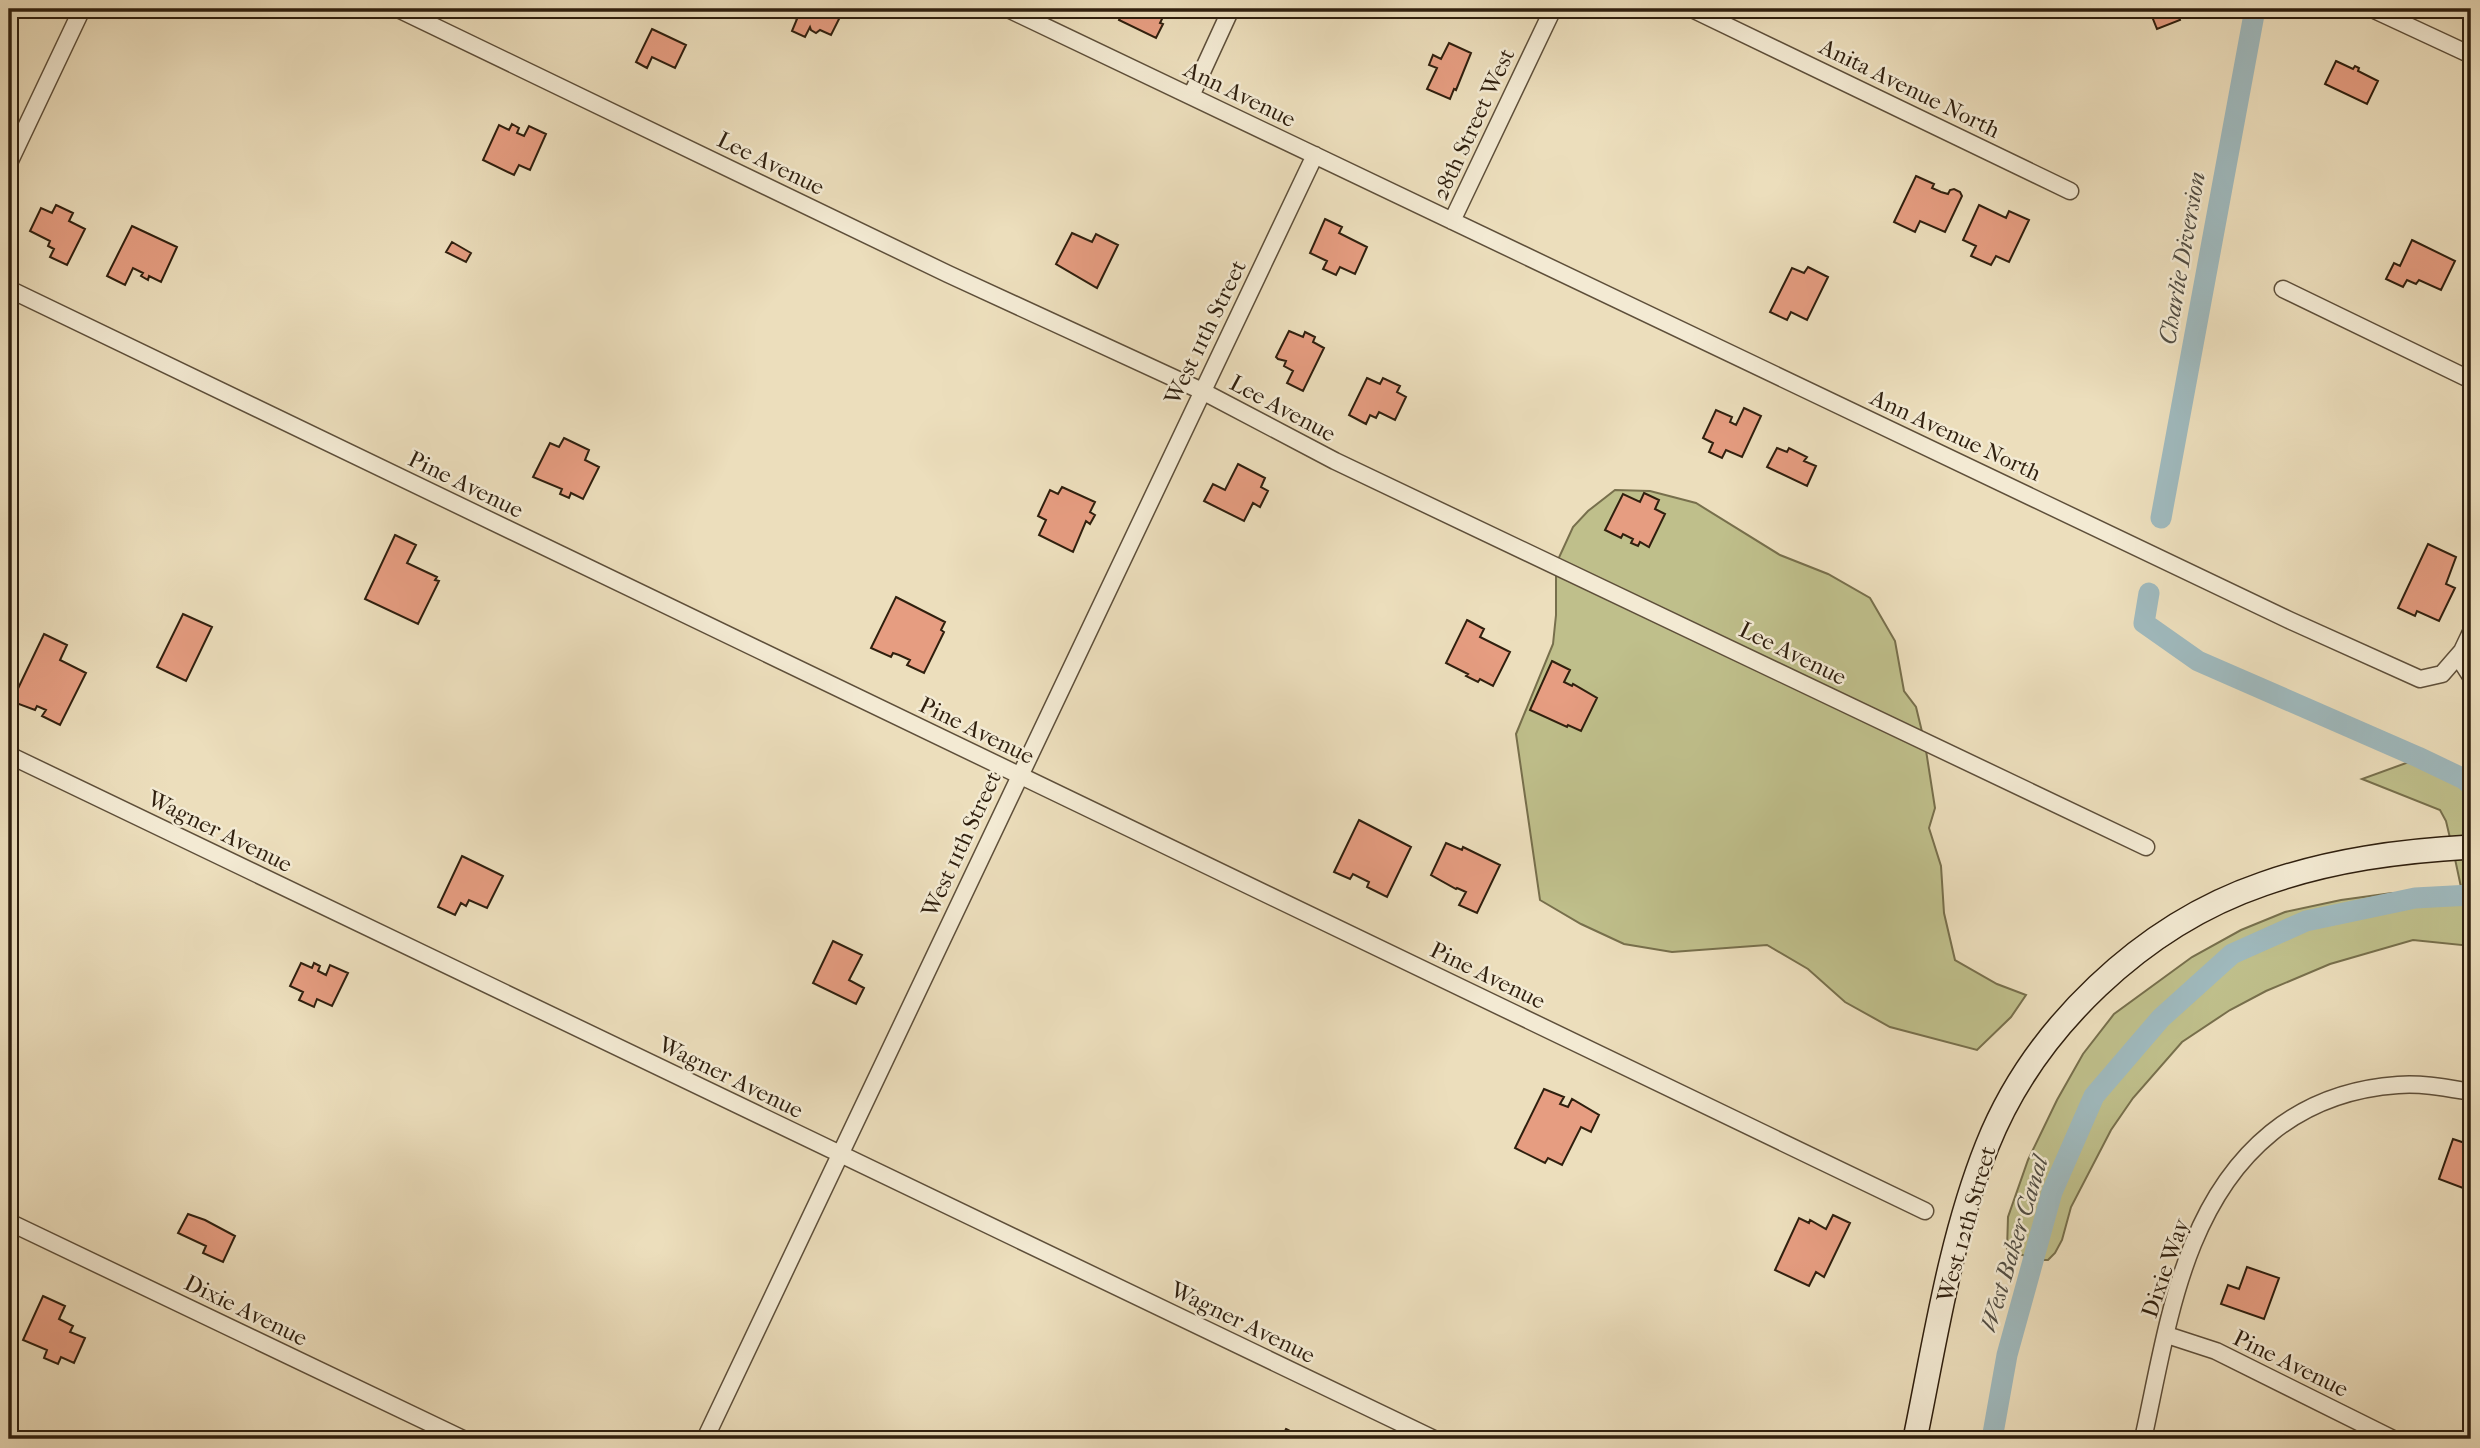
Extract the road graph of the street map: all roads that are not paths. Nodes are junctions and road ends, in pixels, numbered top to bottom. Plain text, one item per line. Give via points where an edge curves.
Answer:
1 (82, 9) edge
2 (398, 9) edge
3 (1008, 9) edge
4 (1231, 9) edge
5 (1553, 9) edge
6 (1692, 9) edge
7 (2372, 9) edge
8 (2471, 55) edge
9 (1191, 96) junction
10 (1315, 155) junction
11 (9, 163) edge
12 (2070, 191) dead end
13 (1452, 221) junction
14 (9, 289) edge
15 (2283, 289) dead end
16 (2471, 380) edge
17 (1202, 391) junction
18 (2471, 632) edge
19 (2455, 659) junction
20 (2471, 684) edge
21 (9, 755) edge
22 (1019, 776) junction
23 (2146, 846) dead end
24 (2471, 847) edge
25 (2471, 1092) edge
26 (840, 1154) junction
27 (1925, 1211) dead end
28 (9, 1222) edge
29 (2167, 1335) junction
30 (463, 1439) edge
31 (705, 1439) edge
32 (1434, 1439) edge
33 (1915, 1439) edge
34 (2143, 1439) edge
35 (2393, 1439) edge

1 - 11 street
2 - 17 street, Lee Avenue
3 - 9 street, Ann Avenue
4 - 9 street
5 - 13 street, 28th Street West
6 - 12 street, Anita Avenue North
7 - 8 street
9 - 10 street, Ann Avenue
10 - 13 street, Ann Avenue
10 - 17 street, West 11th Street
13 - 19 street, Ann Avenue North via 2420,679 2442,674
14 - 22 street, Pine Avenue
15 - 16 street
17 - 22 street, West 11th Street
17 - 23 street, Lee Avenue via 1335,461
18 - 19 street
19 - 20 lane
21 - 26 street, Wagner Avenue
22 - 26 street, West 11th Street
22 - 27 street, Pine Avenue
24 - 33 street, West 12th Street via 2353,859 2239,893 2195,915 2135,955 2068,1017 2013,1093 1977,1171
25 - 29 street, Dixie Way via 2400,1085 2364,1089 2333,1098 2278,1125 2247,1154 2221,1188 2193,1243
26 - 31 street, West 11th Street
26 - 32 street, Wagner Avenue
28 - 30 street, Dixie Avenue
29 - 34 street, Dixie Way
29 - 35 street, Pine Avenue via 2216,1351

